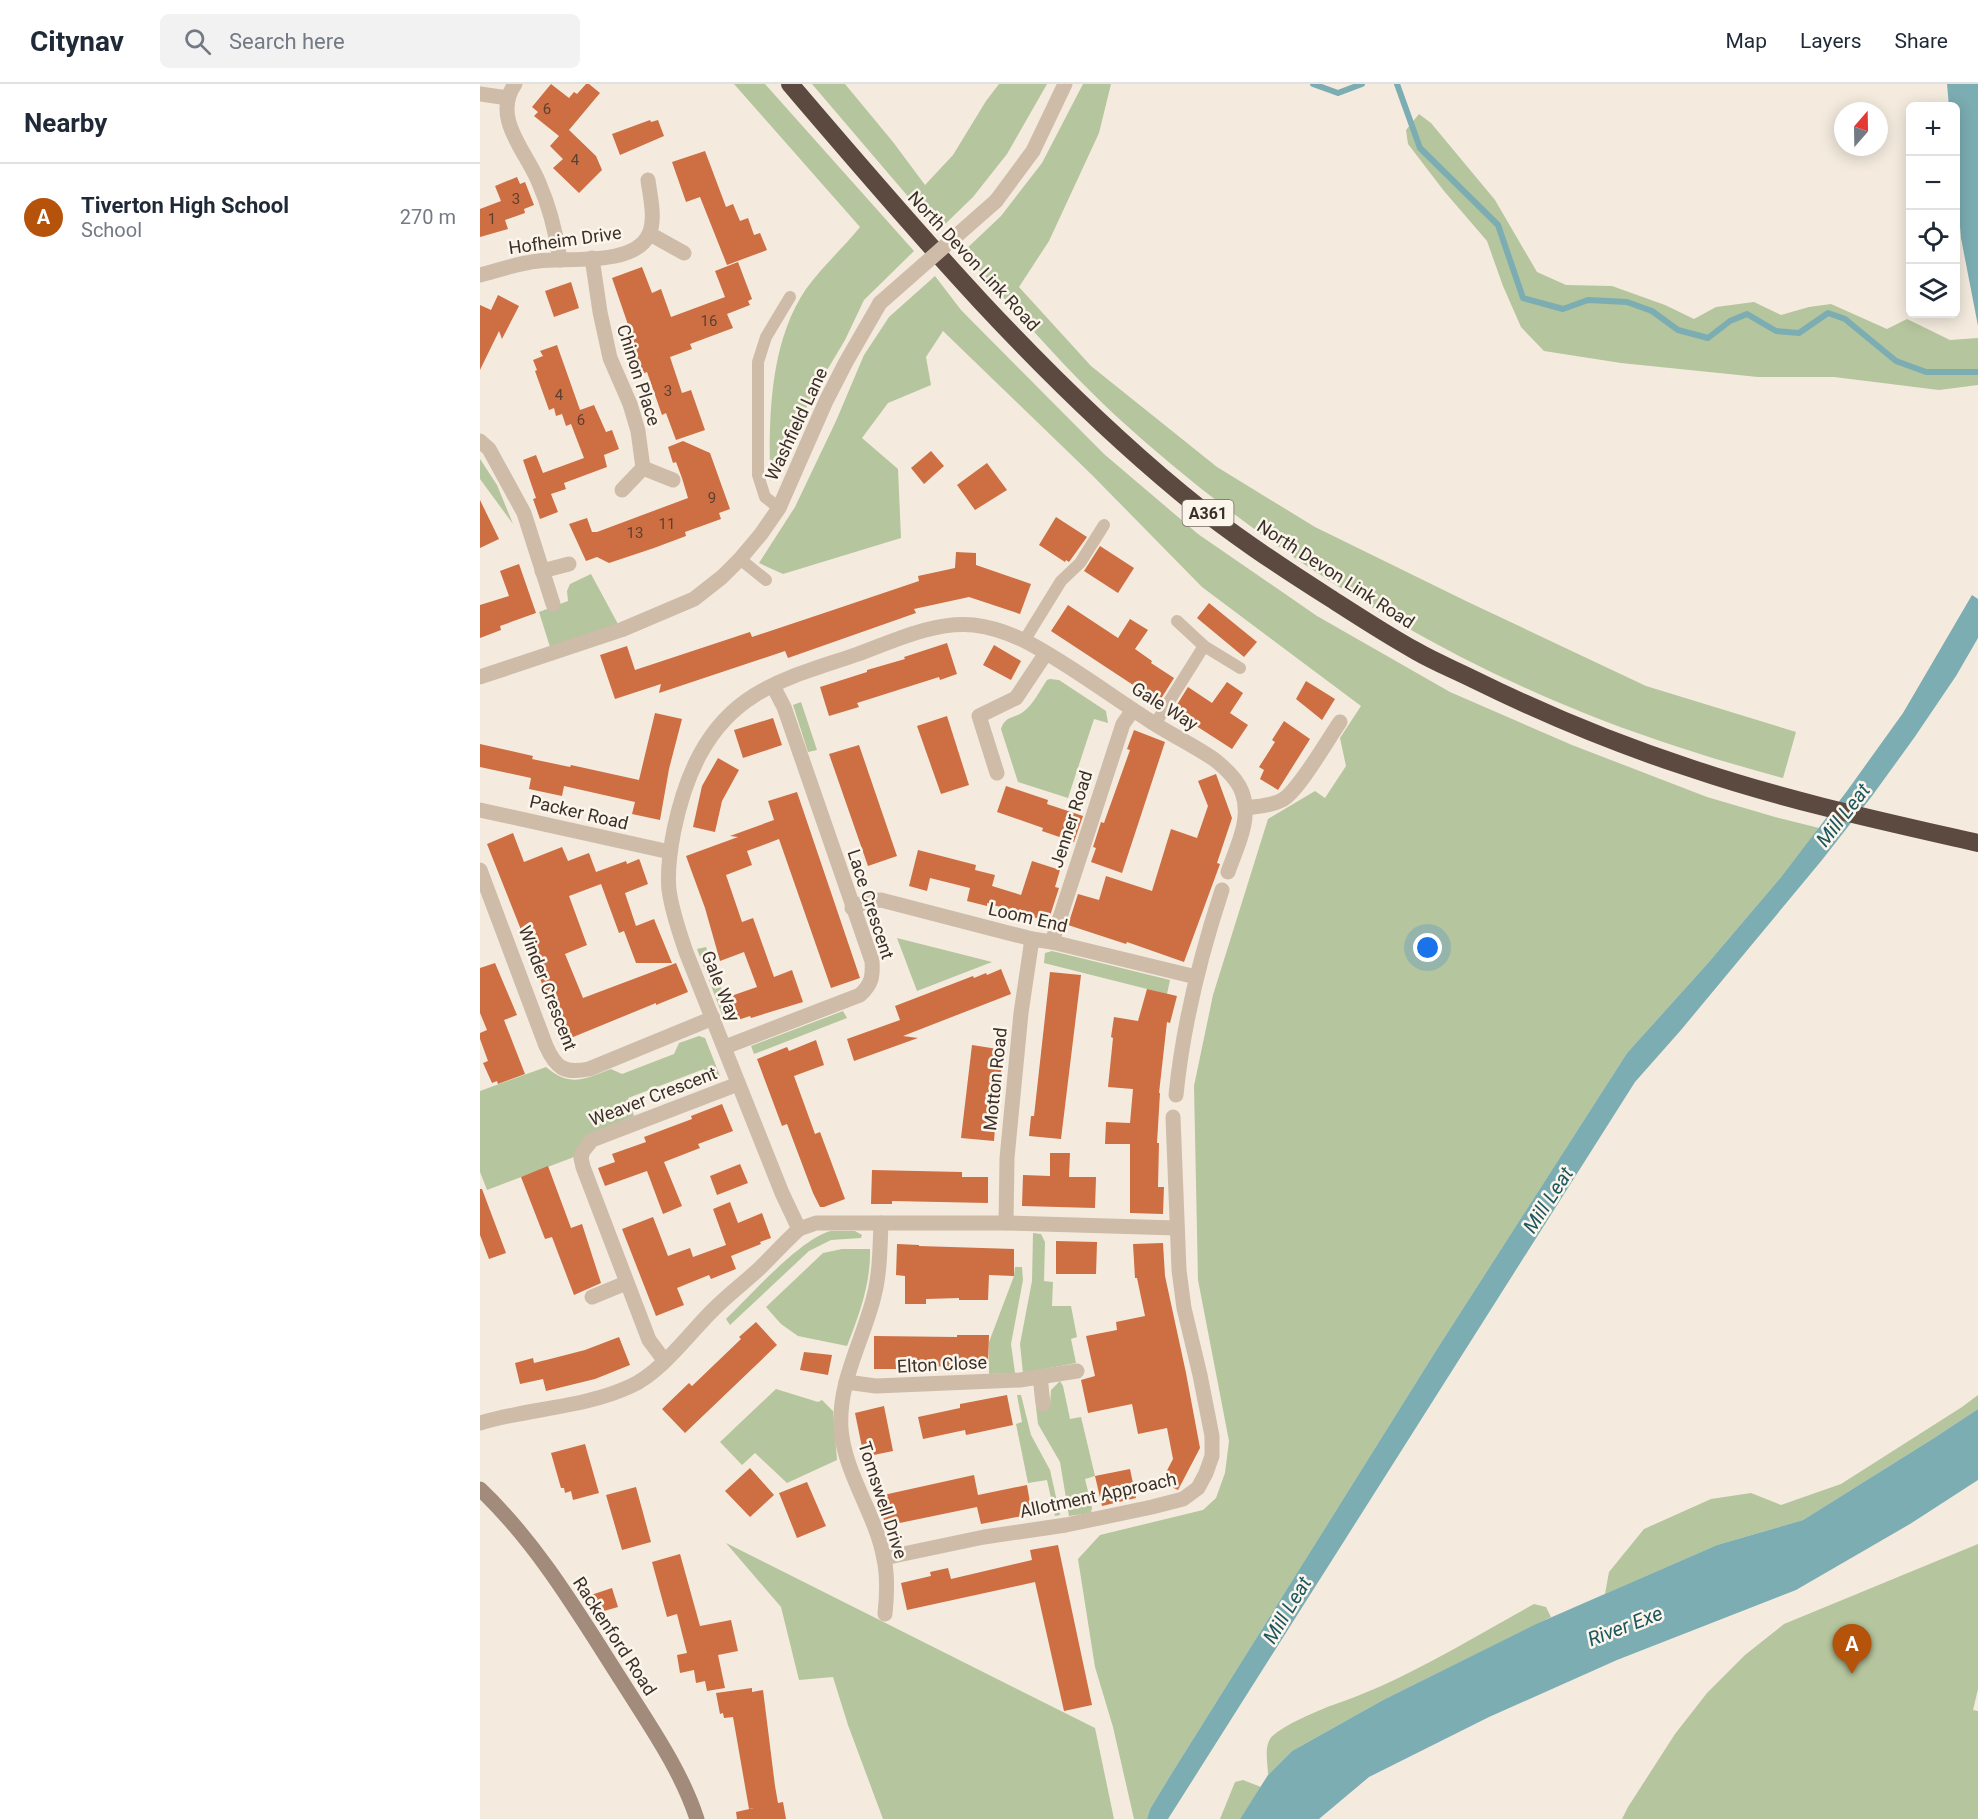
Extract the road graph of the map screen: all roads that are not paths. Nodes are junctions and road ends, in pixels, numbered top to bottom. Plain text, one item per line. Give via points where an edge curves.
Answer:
1 (515, 84) edge
2 (790, 84) edge
3 (1065, 84) edge
4 (480, 94) edge
5 (507, 98) junction
6 (648, 180) dead end
7 (650, 234) junction
8 (684, 254) dead end
9 (592, 258) junction
10 (561, 260) junction
11 (480, 275) edge
12 (790, 297) dead end
13 (480, 441) edge
14 (643, 468) junction
15 (674, 480) dead end
16 (622, 490) dead end
17 (778, 508) junction
18 (1104, 525) dead end
19 (740, 559) junction
20 (569, 564) dead end
21 (542, 571) junction
22 (766, 580) dead end
23 (553, 604) dead end
24 (1177, 621) dead end
25 (1024, 640) junction
26 (1204, 646) junction
27 (1046, 653) junction
28 (1240, 668) dead end
29 (480, 677) edge
30 (773, 686) junction
31 (1133, 710) junction
32 (1340, 722) dead end
33 (1155, 724) junction
34 (997, 773) dead end
35 (1246, 808) junction
36 (480, 810) edge
37 (1978, 843) edge
38 (670, 852) junction
39 (480, 870) edge
40 (1228, 872) dead end
41 (1222, 890) dead end
42 (852, 908) junction
43 (1032, 939) junction
44 (1052, 942) junction
45 (1196, 977) junction
46 (713, 1018) junction
47 (725, 1047) junction
48 (738, 1084) junction
49 (1176, 1095) dead end
50 (1173, 1117) dead end
51 (880, 1223) junction
52 (1006, 1223) junction
53 (1177, 1228) junction
54 (799, 1229) junction
55 (626, 1283) junction
56 (591, 1297) dead end
57 (664, 1360) junction
58 (1077, 1371) dead end
59 (1040, 1376) junction
60 (846, 1382) junction
61 (1043, 1404) dead end
62 (480, 1423) edge
63 (480, 1489) edge
64 (884, 1558) junction
65 (885, 1614) dead end
66 (697, 1819) edge

1 - 5 street
2 - 37 highway, North Devon Link Road / A361 via 986,308 1036,359 1135,453 1268,559 1417,652 1509,697 1609,739 1740,784
3 - 17 street, Washfield Lane, bridge via 1033,151 996,201 880,303 826,401
4 - 5 street
5 - 10 street via 508,117 519,149 538,180 553,219
6 - 7 street
7 - 8 street
7 - 9 street, Hofheim Drive via 628,254
9 - 10 street, Hofheim Drive
9 - 14 street, Chinon Place via 610,358 633,413
10 - 11 street, Hofheim Drive via 538,261
12 - 17 lane via 766,337 758,362 758,475 765,496
13 - 21 street via 489,449 524,513
14 - 15 street
14 - 16 street
17 - 19 street, Washfield Lane
18 - 25 lane via 1080,562 1061,581
19 - 22 lane
19 - 29 street, Washfield Lane via 694,599 621,630
20 - 21 street
21 - 23 street
24 - 26 lane
25 - 27 street, Gale Way
25 - 30 street, Gale Way via 974,625 947,625
26 - 28 lane
26 - 33 lane
27 - 31 street, Gale Way
27 - 34 street via 1016,698 980,716
30 - 38 street, Gale Way via 732,713 696,759 679,804
30 - 42 street, Lace Crescent via 784,706
31 - 33 street, Gale Way
31 - 44 street, Jenner Road via 1123,724
32 - 35 street via 1285,799
33 - 35 street, Gale Way via 1214,760 1234,778
35 - 40 street via 1245,824
36 - 38 street, Packer Road
38 - 46 street, Gale Way via 673,916
39 - 46 street, Winder Crescent via 554,1063 575,1072 589,1069
41 - 45 street
42 - 43 street, Loom End via 881,900
42 - 47 street, Lace Crescent via 872,961 869,987 860,995
43 - 44 street, Loom End
43 - 52 street, Motton Road via 1006,1158
44 - 45 street, Loom End
45 - 49 street
46 - 47 street, Gale Way
47 - 48 street, Gale Way
48 - 54 street, Gale Way
48 - 55 street, Weaver Crescent via 586,1145 581,1158 583,1167
50 - 53 street, Allotment Approach
51 - 52 street
51 - 54 street via 816,1223
51 - 60 street, Tomswell Drive via 875,1295
52 - 53 street
53 - 64 street, Allotment Approach via 1184,1308 1212,1436 1212,1456 1198,1488 1183,1500 1152,1507
54 - 57 street
55 - 56 street
55 - 57 street, Weaver Crescent via 649,1340
57 - 62 street via 632,1385 599,1398
58 - 59 street, Elton Close
59 - 60 street, Elton Close via 876,1386
59 - 61 street
60 - 64 street, Tomswell Drive via 841,1429 851,1472
63 - 66 street, Rackenford Road via 522,1534 589,1630 668,1756
64 - 65 street, Tomswell Drive

